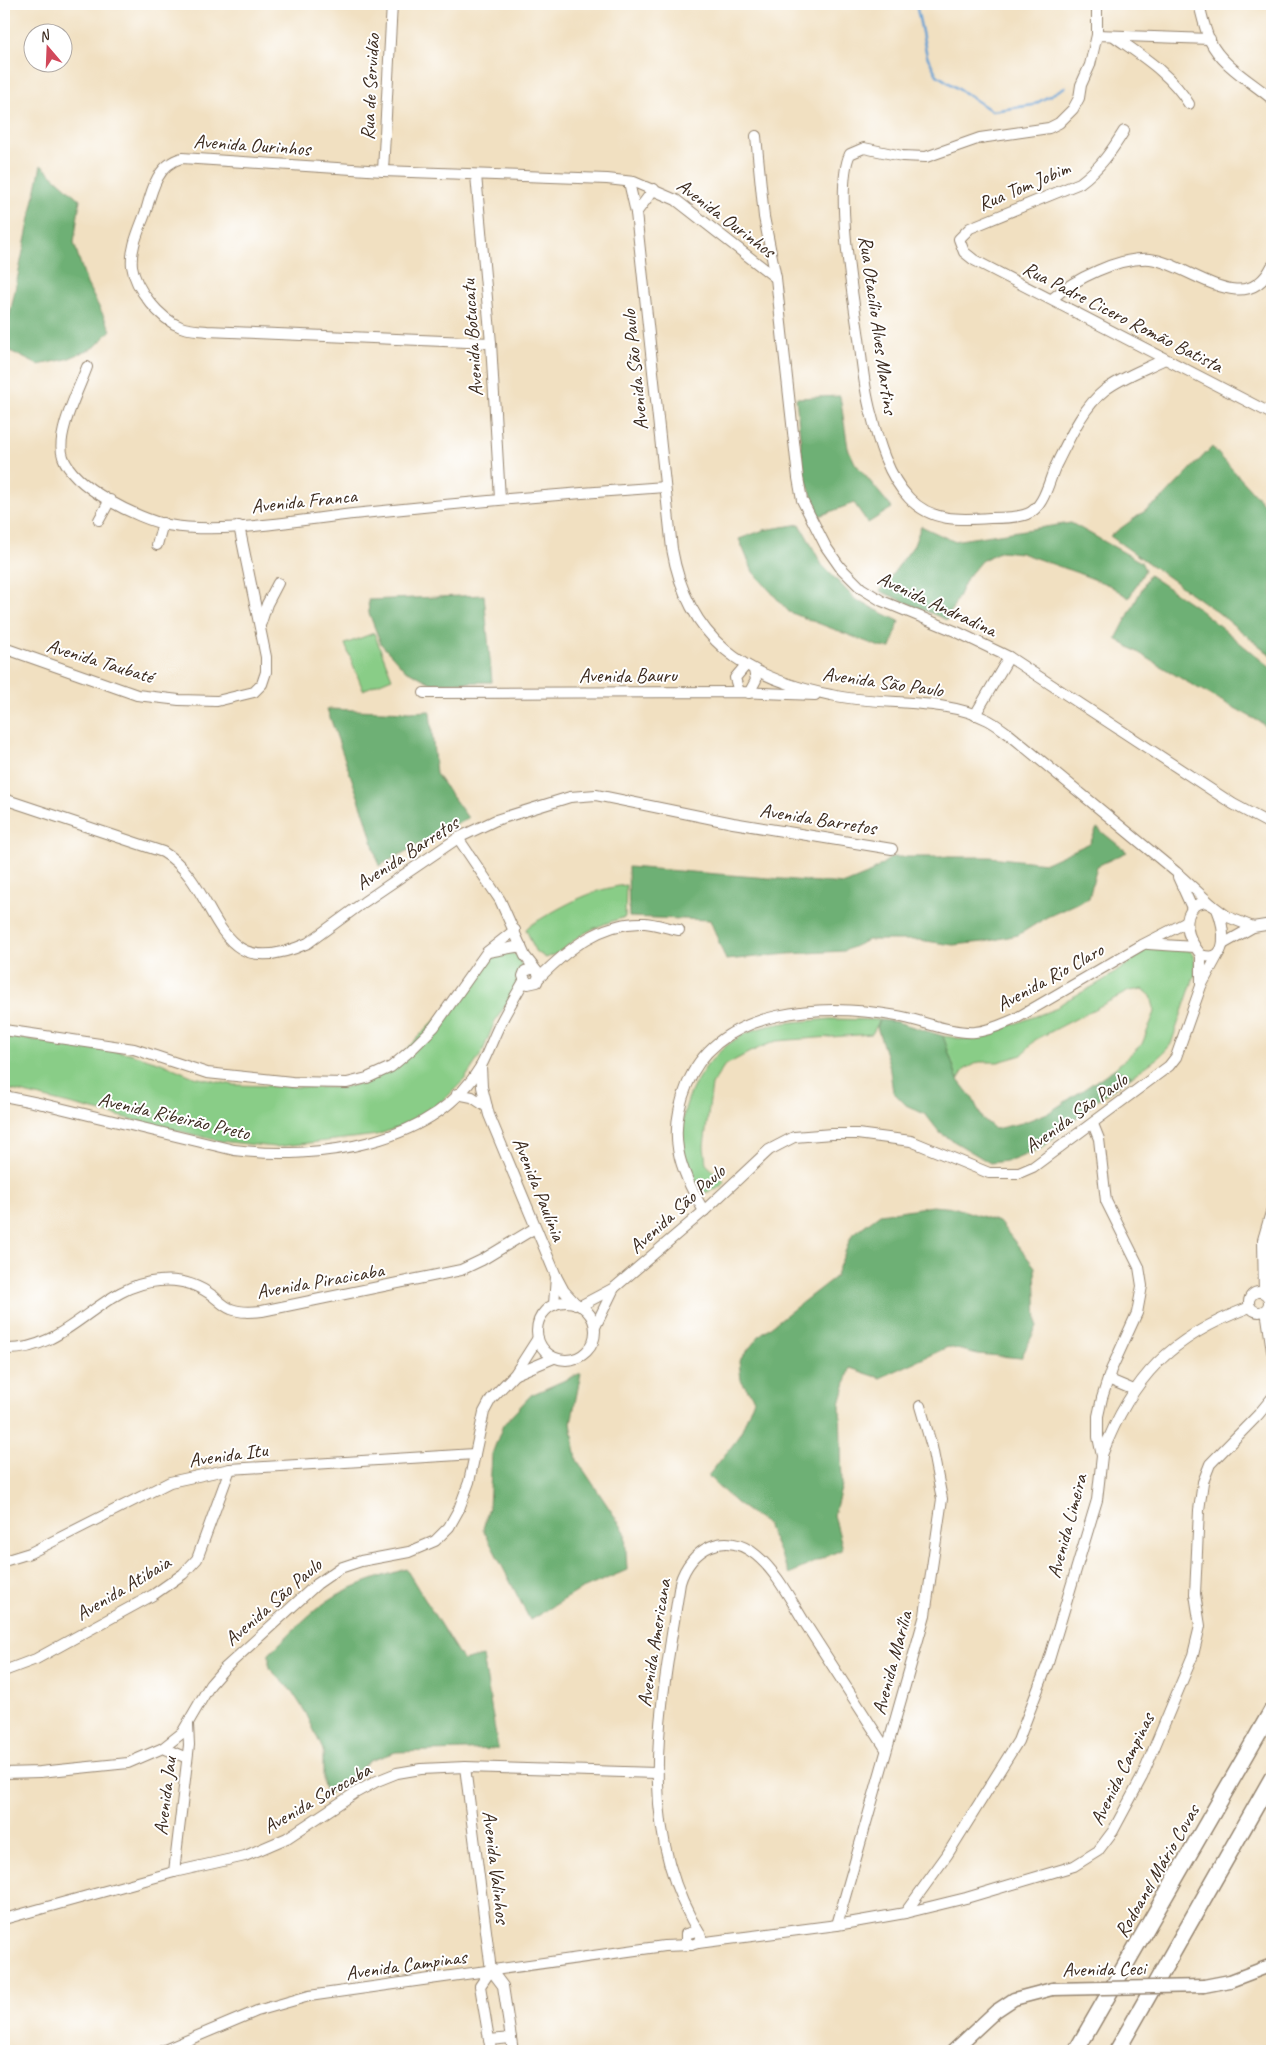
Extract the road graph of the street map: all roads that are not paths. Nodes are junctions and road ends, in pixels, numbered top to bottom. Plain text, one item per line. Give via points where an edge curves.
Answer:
1 (392, 4) edge
2 (1097, 4) edge
3 (1199, 4) edge
4 (1098, 36) junction
5 (1114, 36) junction
6 (1210, 40) junction
7 (1272, 99) edge
8 (1189, 104) dead end
9 (1124, 131) dead end
10 (756, 136) dead end
11 (383, 171) junction
12 (476, 174) junction
13 (629, 182) junction
14 (654, 189) junction
15 (636, 213) junction
16 (961, 247) joint
17 (1272, 266) edge
18 (776, 278) junction
19 (1052, 299) junction
20 (491, 343) junction
21 (1165, 359) junction
22 (87, 367) dead end
23 (1272, 414) edge
24 (665, 487) junction
25 (500, 499) junction
26 (110, 500) junction
27 (99, 520) dead end
28 (163, 523) junction
29 (239, 526) junction
30 (157, 545) dead end
31 (278, 582) dead end
32 (260, 625) junction
33 (4, 648) edge
34 (1009, 657) junction
35 (750, 668) junction
36 (424, 693) dead end
37 (744, 693) junction
38 (831, 696) junction
39 (975, 715) junction
40 (4, 799) edge
41 (1272, 825) edge
42 (458, 838) junction
43 (892, 849) dead end
44 (1176, 872) junction
45 (1215, 907) junction
46 (1192, 908) junction
47 (1187, 922) junction
48 (1272, 924) edge
49 (1253, 927) junction
50 (514, 930) junction
51 (679, 930) dead end
52 (1142, 944) junction
53 (521, 946) junction
54 (1194, 947) junction
55 (1222, 947) junction
56 (487, 952) junction
57 (1201, 955) junction
58 (532, 976) junction
59 (1201, 986) junction
60 (4, 1030) edge
61 (481, 1066) junction
62 (456, 1094) junction
63 (4, 1096) edge
64 (489, 1115) junction
65 (1093, 1124) junction
66 (1272, 1209) edge
67 (704, 1211) junction
68 (536, 1228) junction
69 (556, 1276) junction
70 (614, 1288) junction
71 (1264, 1293) junction
72 (554, 1305) junction
73 (578, 1305) junction
74 (1250, 1307) junction
75 (1266, 1310) junction
76 (595, 1327) junction
77 (1272, 1336) edge
78 (538, 1338) junction
79 (4, 1349) edge
80 (1272, 1351) edge
81 (554, 1358) junction
82 (515, 1374) junction
83 (1108, 1379) junction
84 (1134, 1390) junction
85 (1272, 1396) edge
86 (920, 1406) dead end
87 (475, 1454) junction
88 (1102, 1456) junction
89 (230, 1469) junction
90 (4, 1561) edge
91 (4, 1670) edge
92 (1272, 1710) edge
93 (188, 1724) junction
94 (163, 1748) junction
95 (886, 1748) junction
96 (187, 1758) junction
97 (465, 1768) junction
98 (4, 1773) edge
99 (656, 1773) junction
100 (1272, 1778) edge
101 (174, 1872) junction
102 (905, 1913) junction
103 (4, 1919) edge
104 (837, 1925) junction
105 (693, 1937) junction
106 (1272, 1965) edge
107 (491, 1970) junction
108 (511, 2038) junction
109 (489, 2040) junction
110 (162, 2051) edge
111 (491, 2051) edge
112 (513, 2051) edge
113 (953, 2051) edge
114 (1076, 2051) edge
115 (1117, 2051) edge

1 - 11 street, Rua de Servidão
2 - 4 street, Rua Otacílio Alves Martins
3 - 6 street
4 - 5 street
4 - 21 street, Rua Otacílio Alves Martins via 1079,98 1068,116 1049,128 980,138 926,157 864,148 850,154 845,169 845,207 850,275 866,396 888,464 909,498 937,516 953,520 1005,518 1030,513 1039,504 1056,464 1081,420 1104,391
5 - 6 street
5 - 8 street via 1156,66 1182,92
6 - 7 street via 1228,63
9 - 16 street, Rua Tom Jobim via 1101,165 1080,182 970,228 959,239
10 - 18 street, Avenida Andradina via 764,217
11 - 12 street, Avenida Ourinhos
11 - 20 street, Avenida Ourinhos via 173,160 154,186 133,251 132,266 140,286 166,318 188,329
12 - 13 street, Avenida Ourinhos
12 - 20 street, Avenida Botucatu
13 - 14 street, Avenida Ourinhos
13 - 15 street, Avenida São Paulo
14 - 15 street
14 - 18 street, Avenida Ourinhos via 676,200
15 - 24 street, Avenida São Paulo
16 - 19 street, Rua Padre Cicero Romão Batista via 974,260
17 - 19 street via 1260,283 1235,290 1222,288 1168,264 1135,259 1074,281
18 - 34 street, Avenida Andradina via 802,500 826,547 861,588 882,601
19 - 21 street, Rua Padre Cicero Romão Batista
20 - 25 street, Avenida Botucatu
21 - 23 street, Rua Padre Cicero Romão Batista
22 - 26 street, Avenida Franca via 60,447 77,477
24 - 25 street, Avenida Franca
24 - 35 street, Avenida São Paulo via 674,562 687,602 697,620 714,639
25 - 29 street, Avenida Franca
26 - 27 street
26 - 28 street, Avenida Franca
28 - 29 street, Avenida Franca via 199,528
28 - 30 street
29 - 32 street, Avenida Taubaté
31 - 32 street
32 - 33 street, Avenida Taubaté via 266,657 262,684 254,692 217,701 137,694
34 - 39 street
34 - 41 street, Avenida Andradina via 1233,804
35 - 37 street via 756,680
35 - 37 street via 741,669 735,678
35 - 38 street, Avenida São Paulo
36 - 37 street, Avenida Bauru
37 - 38 street, Avenida Bauru
38 - 39 street, Avenida São Paulo via 952,708
39 - 44 street, Avenida São Paulo via 989,720 1010,735
40 - 42 street, Avenida Barretos via 163,852 177,860 225,935 242,950 262,955 288,952 308,944
42 - 43 street, Avenida Barretos via 511,815 570,797 596,794 733,822
42 - 50 street via 500,900
44 - 45 street, Avenida São Paulo
44 - 46 street, Avenida São Paulo
45 - 46 street via 1205,902
45 - 49 street via 1228,917
45 - 55 street via 1223,926
46 - 47 street
47 - 52 street, Avenida Rio Claro
47 - 54 street
48 - 49 street
49 - 55 street
50 - 53 street
50 - 56 street
51 - 58 street, Avenida Ribeirão Preto via 647,923 606,928
52 - 54 street
52 - 67 street, Avenida Rio Claro via 1015,1019 975,1032 895,1015 831,1011 790,1014 738,1030 704,1056 680,1102 676,1144 682,1167
53 - 56 street
53 - 58 street
54 - 57 street
55 - 57 street via 1216,956 1208,958
55 - 59 street, Avenida São Paulo
56 - 60 street via 434,1027 410,1051 391,1067 347,1083 292,1082 216,1074 134,1049
57 - 59 street, Avenida São Paulo
58 - 61 street, Avenida Ribeirão Preto via 512,1004
59 - 65 street, Avenida São Paulo via 1176,1057 1163,1071
61 - 62 street, Avenida Ribeirão Preto
61 - 64 street, Avenida Paulínia
62 - 63 street, Avenida Ribeirão Preto via 433,1115 386,1138 334,1148 264,1153 234,1150
62 - 64 street, Avenida Paulínia via 486,1104
64 - 68 street, Avenida Paulínia
65 - 67 street, Avenida São Paulo via 1033,1167 1005,1175 989,1173 912,1141 832,1134 794,1137 770,1150
65 - 83 street, Avenida Limeira via 1099,1139 1106,1202 1139,1267 1142,1286 1137,1312
66 - 71 street via 1263,1240
67 - 70 street, Avenida São Paulo
68 - 69 street, Avenida Paulínia
68 - 79 street, Avenida Piracicaba via 461,1270 262,1311 230,1309 196,1285 158,1281 143,1284 109,1301 45,1342 30,1348
69 - 72 street, Avenida Paulínia
69 - 73 street, Avenida Paulínia via 564,1291
70 - 73 street, Avenida São Paulo
70 - 76 street, Avenida São Paulo
71 - 74 street via 1254,1293 1250,1297
71 - 75 street via 1270,1301
72 - 73 street via 568,1302
72 - 78 street via 540,1319
73 - 76 street via 590,1315
74 - 75 street via 1257,1312
74 - 84 street via 1191,1335 1145,1374
75 - 77 street
76 - 81 street via 595,1336 587,1352 572,1360
77 - 80 street
78 - 81 street
78 - 82 street, Avenida São Paulo
81 - 82 street, Avenida São Paulo
82 - 87 street, Avenida São Paulo via 490,1399
83 - 84 street
83 - 88 street, Avenida Limeira via 1098,1416
84 - 88 street
85 - 102 street, Avenida Campinas via 1258,1415 1223,1448 1206,1473 1199,1510 1195,1594 1200,1626 1193,1655 1142,1777 1098,1852 1074,1866
86 - 95 street, Avenida Marília via 942,1499 925,1615
87 - 89 street, Avenida Itu
87 - 93 street, Avenida São Paulo via 469,1482 449,1527 434,1541 409,1552 340,1568 317,1584 224,1669
88 - 102 street, Avenida Limeira via 1097,1500 1033,1707 1000,1772 948,1855
89 - 90 street, Avenida Itu via 170,1482 30,1553
89 - 91 street, Avenida Atibaia via 197,1559 183,1574 153,1595 44,1654
92 - 114 highway, Rodoanel Mário Covas
93 - 94 street, Avenida São Paulo
93 - 96 street, Avenida Jau
94 - 96 street
94 - 98 street, Avenida São Paulo via 128,1762
95 - 99 street, Avenida Americana via 765,1563 744,1547 718,1543 704,1548 684,1567 660,1714
95 - 104 street, Avenida Marília
96 - 101 street, Avenida Jau
97 - 99 street, Avenida Sorocaba
97 - 101 street, Avenida Sorocaba via 397,1773 377,1781 270,1846 245,1856
97 - 107 street, Avenida Valinhos
99 - 105 street, Avenida Americana via 667,1859
100 - 115 highway
101 - 103 street, Avenida Sorocaba
102 - 104 street, Avenida Campinas
104 - 105 street, Avenida Campinas via 721,1938
105 - 107 street, Avenida Campinas via 664,1946
106 - 113 main road, Avenida Ceci, bridge via 1230,1981 1204,1986 1052,1989 1014,1999 996,2011
107 - 108 street, Avenida Valinhos via 503,1986
107 - 109 street via 480,1986
107 - 110 street, Avenida Campinas via 291,2000
108 - 109 street
108 - 112 street, Avenida Valinhos
109 - 111 street

